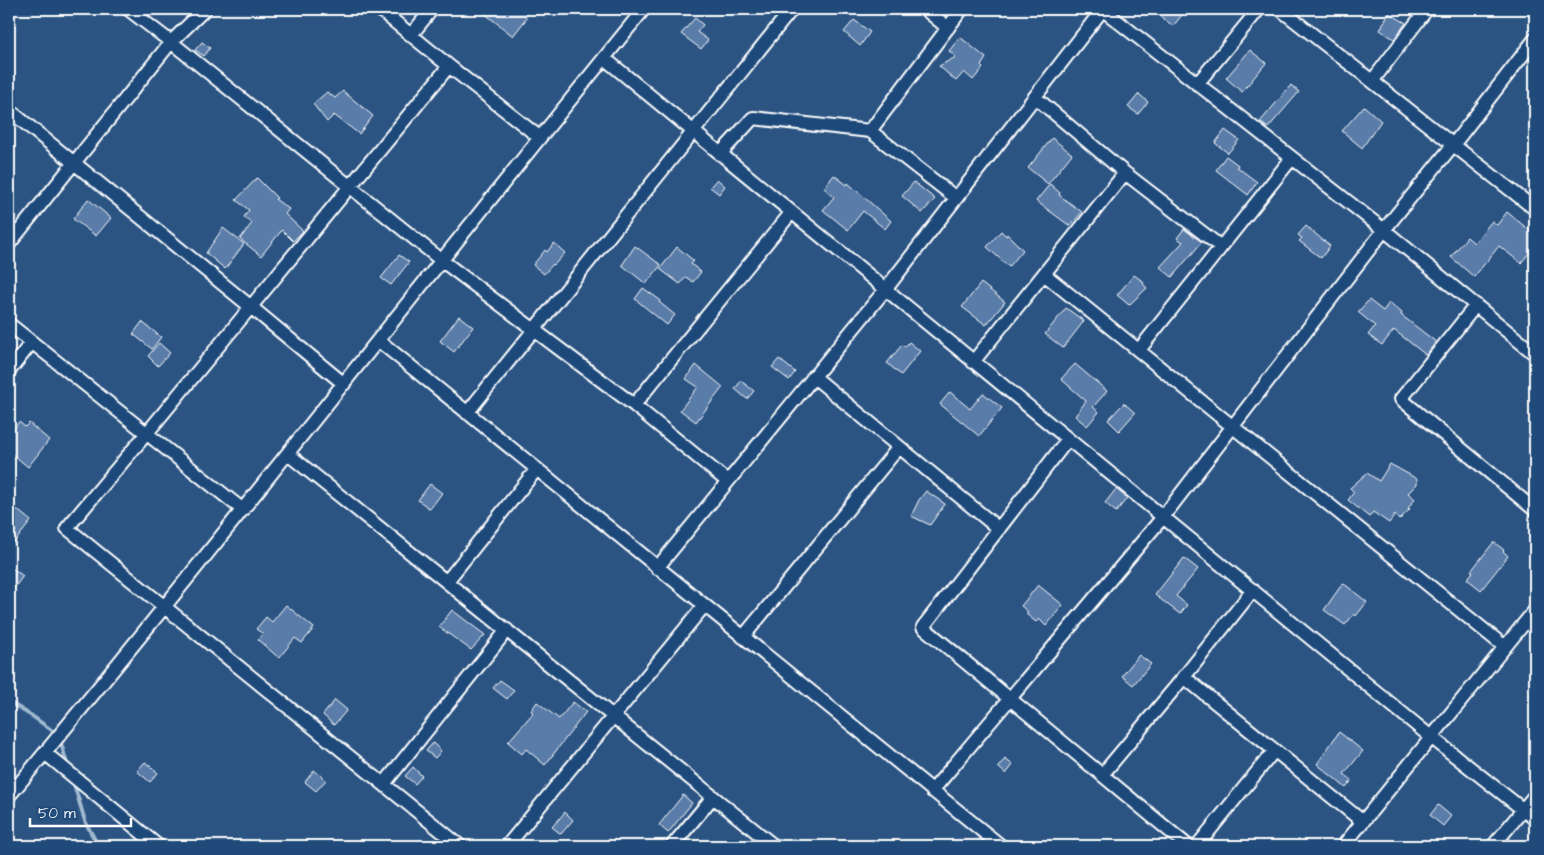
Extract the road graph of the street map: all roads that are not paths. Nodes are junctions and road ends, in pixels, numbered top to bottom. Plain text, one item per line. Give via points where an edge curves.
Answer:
1 (128, 9) edge
2 (205, 9) edge
3 (379, 9) edge
4 (432, 9) edge
5 (644, 9) edge
6 (792, 9) edge
7 (925, 9) edge
8 (962, 9) edge
9 (1102, 9) edge
10 (1259, 9) edge
11 (1280, 9) edge
12 (1427, 9) edge
13 (948, 28) junction
14 (411, 34) junction
15 (1535, 38) edge
16 (172, 42) junction
17 (604, 58) junction
18 (448, 66) junction
19 (1373, 80) junction
20 (1197, 84) junction
21 (1035, 97) junction
22 (9, 110) edge
23 (870, 131) junction
24 (694, 132) junction
25 (539, 137) junction
26 (1454, 144) junction
27 (720, 154) junction
28 (1292, 158) junction
29 (74, 164) junction
30 (1124, 173) junction
31 (350, 186) junction
32 (956, 198) junction
33 (1535, 210) edge
34 (791, 213) junction
35 (1384, 230) junction
36 (9, 244) edge
37 (1221, 247) junction
38 (441, 260) junction
39 (1044, 274) junction
40 (885, 290) junction
41 (1476, 305) junction
42 (251, 306) junction
43 (9, 324) edge
44 (535, 330) junction
45 (378, 340) junction
46 (32, 342) junction
47 (1139, 350) junction
48 (1535, 354) edge
49 (973, 362) junction
50 (9, 371) edge
51 (813, 376) junction
52 (344, 384) junction
53 (634, 405) junction
54 (467, 413) junction
55 (1233, 427) junction
56 (147, 433) junction
57 (1068, 439) junction
58 (899, 447) junction
59 (288, 454) junction
60 (536, 470) junction
61 (727, 481) junction
62 (244, 510) junction
63 (1535, 510) edge
64 (1163, 517) junction
65 (999, 529) junction
66 (657, 568) junction
67 (447, 581) junction
68 (1253, 590) junction
69 (704, 606) junction
70 (164, 607) junction
71 (1535, 610) edge
72 (508, 630) junction
73 (743, 638) junction
74 (1505, 646) junction
75 (1184, 677) junction
76 (1009, 699) junction
77 (613, 717) junction
78 (1431, 737) junction
79 (1274, 751) junction
80 (45, 753) junction
81 (1102, 775) junction
82 (384, 784) junction
83 (932, 791) junction
84 (1535, 795) edge
85 (9, 796) edge
86 (713, 797) junction
87 (1523, 810) junction
88 (1535, 819) edge
89 (1363, 822) junction
90 (158, 846) edge
91 (460, 846) edge
92 (507, 846) edge
93 (672, 846) edge
94 (774, 846) edge
95 (1000, 846) edge
96 (1188, 846) edge
97 (1197, 846) edge
98 (1343, 846) edge
99 (1494, 846) edge

1 - 16 street
2 - 16 street
3 - 14 street
4 - 14 street
5 - 17 street
6 - 24 street
7 - 13 street
8 - 13 street
9 - 20 street
9 - 21 street
10 - 20 street
11 - 19 street
12 - 19 street
13 - 23 street
14 - 18 street
15 - 26 street
16 - 29 street
16 - 31 street
17 - 24 street
17 - 25 street
18 - 25 street
18 - 31 street
19 - 26 street
20 - 28 street
21 - 30 street
21 - 32 street
22 - 29 street
23 - 27 street via 753,118
23 - 32 street
24 - 27 street
24 - 44 street
25 - 38 street
26 - 33 street
26 - 35 street
27 - 34 street
28 - 35 street
28 - 37 street
29 - 36 street
29 - 42 street
30 - 37 street
30 - 39 street
31 - 38 street
31 - 42 street
32 - 40 street
34 - 40 street
34 - 53 street
35 - 41 street
35 - 55 street
37 - 47 street
38 - 44 street
38 - 45 street
39 - 47 street
39 - 49 street
40 - 49 street
40 - 51 street
41 - 48 street
41 - 63 street via 1401,400
42 - 52 street
42 - 56 street
43 - 46 street
44 - 53 street
44 - 54 street
45 - 52 street
45 - 54 street
46 - 50 street
46 - 56 street
47 - 55 street
49 - 57 street
51 - 58 street
51 - 61 street
52 - 59 street
53 - 61 street
54 - 60 street
55 - 64 street
55 - 74 street
56 - 62 street
56 - 70 street via 66,528
57 - 64 street
57 - 65 street
58 - 65 street
58 - 73 street
59 - 62 street
59 - 67 street
60 - 66 street
60 - 67 street
61 - 66 street
62 - 70 street
64 - 68 street
64 - 76 street
65 - 76 street via 923,627
66 - 69 street
67 - 72 street
68 - 75 street
68 - 78 street
69 - 73 street
69 - 77 street
70 - 80 street
70 - 82 street
71 - 74 street
72 - 77 street
72 - 82 street
73 - 83 street
74 - 78 street
75 - 79 street
75 - 81 street
76 - 81 street
76 - 83 street
77 - 86 street
77 - 92 street
78 - 87 street
78 - 89 street
79 - 89 street
79 - 97 street
80 - 85 street
80 - 90 street
81 - 96 street
82 - 91 street
83 - 95 street
84 - 87 street
86 - 93 street
86 - 94 street
87 - 88 street
87 - 99 street
89 - 98 street

